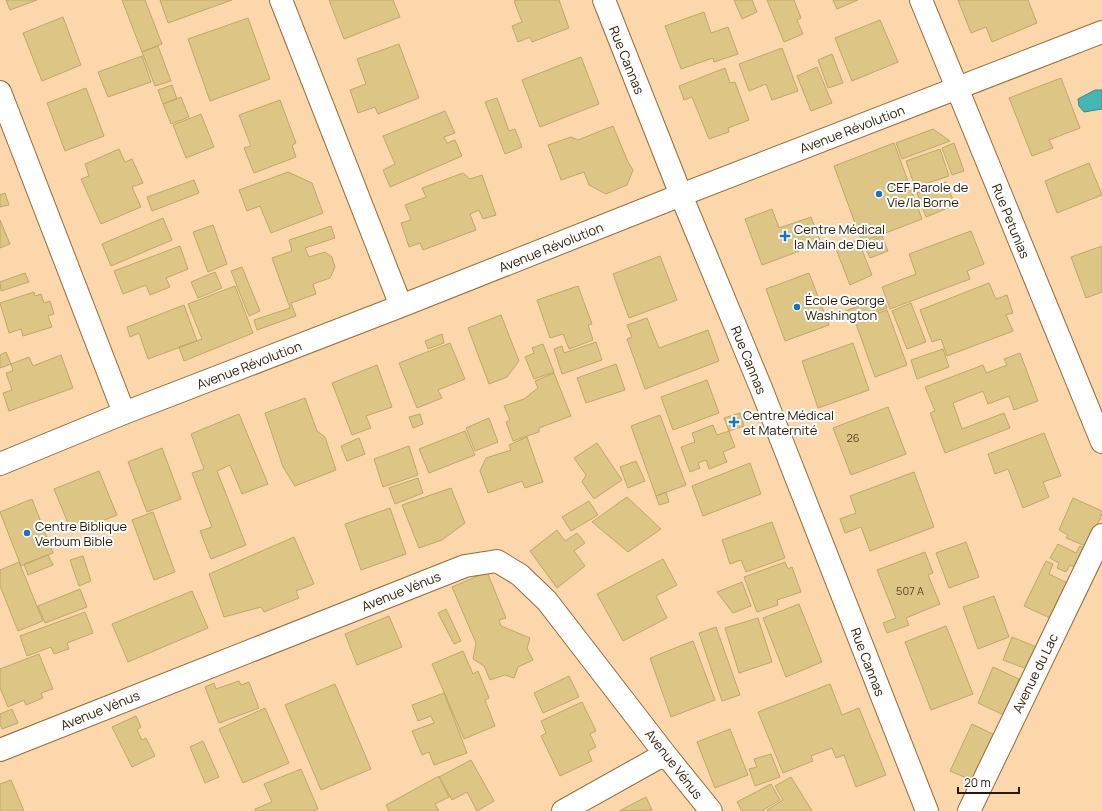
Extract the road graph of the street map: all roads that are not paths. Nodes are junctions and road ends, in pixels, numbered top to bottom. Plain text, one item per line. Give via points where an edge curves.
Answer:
1 (281, 0) edge
2 (604, 0) edge
3 (921, 0) edge
4 (1102, 32) edge
5 (956, 88) junction
6 (0, 92) edge
7 (681, 195) junction
8 (401, 306) junction
9 (124, 413) junction
10 (1102, 442) edge
11 (0, 464) edge
12 (1102, 535) edge
13 (0, 750) edge
14 (665, 754) junction
15 (563, 811) edge
16 (711, 811) edge
17 (927, 811) edge
18 (969, 811) edge

1 - 8 street
2 - 7 street, Rue Cannas
3 - 5 street, Rue Petunias
4 - 5 street, Avenue Révolution
5 - 7 street, Avenue Révolution
5 - 10 street, Rue Petunias
6 - 9 street
7 - 8 street, Avenue Révolution
7 - 17 street, Rue Cannas via 764,396
8 - 9 street, Avenue Révolution
9 - 11 street, Avenue Révolution
12 - 18 street, Avenue du Lac
13 - 14 street, Avenue Vénus via 465,566 498,561 520,574 547,600
14 - 15 street
14 - 16 street, Avenue Vénus

